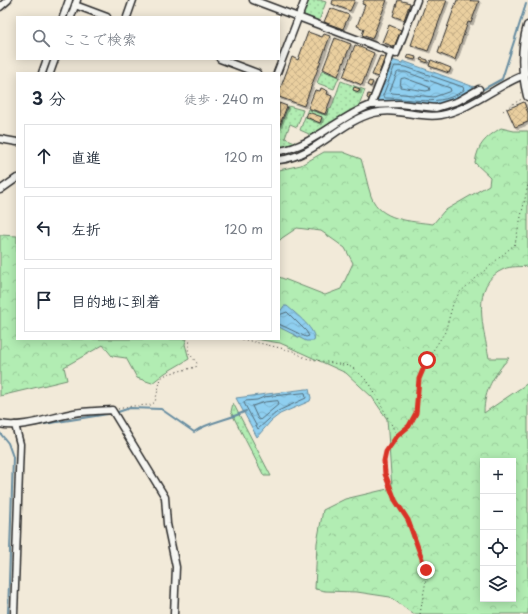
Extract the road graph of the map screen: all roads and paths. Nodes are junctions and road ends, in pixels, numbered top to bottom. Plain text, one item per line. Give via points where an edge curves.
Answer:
1 (8, 0) edge
2 (69, 0) edge
3 (133, 0) edge
4 (253, 0) edge
5 (304, 0) edge
6 (417, 0) edge
7 (76, 3) edge
8 (0, 7) edge
9 (63, 16) edge
10 (71, 16) edge
11 (105, 16) edge
12 (127, 16) edge
13 (298, 17) junction
14 (528, 26) edge
15 (392, 52) junction
16 (47, 60) edge
17 (55, 60) edge
18 (223, 60) edge
19 (42, 72) edge
20 (50, 72) edge
21 (254, 72) edge
22 (277, 72) edge
23 (524, 75) junction
24 (478, 89) dead end
25 (528, 96) edge
26 (372, 105) junction
27 (503, 111) dead end
28 (0, 139) edge
29 (16, 141) edge
30 (280, 152) edge
31 (280, 160) edge
32 (16, 179) edge
33 (528, 185) edge
34 (0, 190) edge
35 (190, 340) edge
36 (246, 340) edge
37 (112, 410) junction
38 (0, 424) edge
39 (15, 425) junction
40 (397, 436) junction
41 (14, 614) edge
42 (174, 614) edge
43 (420, 614) edge

1 - 8 street
2 - 9 street
3 - 12 street
4 - 13 street
5 - 13 street
6 - 15 street via 396,54
7 - 10 street
7 - 11 street
13 - 15 street
13 - 22 street
14 - 23 main road via 523,55
15 - 26 street
16 - 19 street
17 - 20 street
18 - 21 street
23 - 25 main road
23 - 31 street via 441,115 397,111 375,113 360,119 299,155
24 - 26 street via 436,108 400,104
25 - 27 path
26 - 30 street via 352,113 300,146
28 - 29 street
32 - 34 street
33 - 40 path via 515,244 459,293 444,332 419,379 416,413 409,426
35 - 37 path via 188,352 197,363 196,366 167,374 162,378 156,402 151,405
36 - 40 path via 293,351 310,360 349,366 356,370 370,384
37 - 39 street via 73,414
37 - 42 street via 165,498 167,524 176,567
38 - 39 street
39 - 41 street via 20,444
40 - 43 path via 386,452 385,474 424,560 426,580

